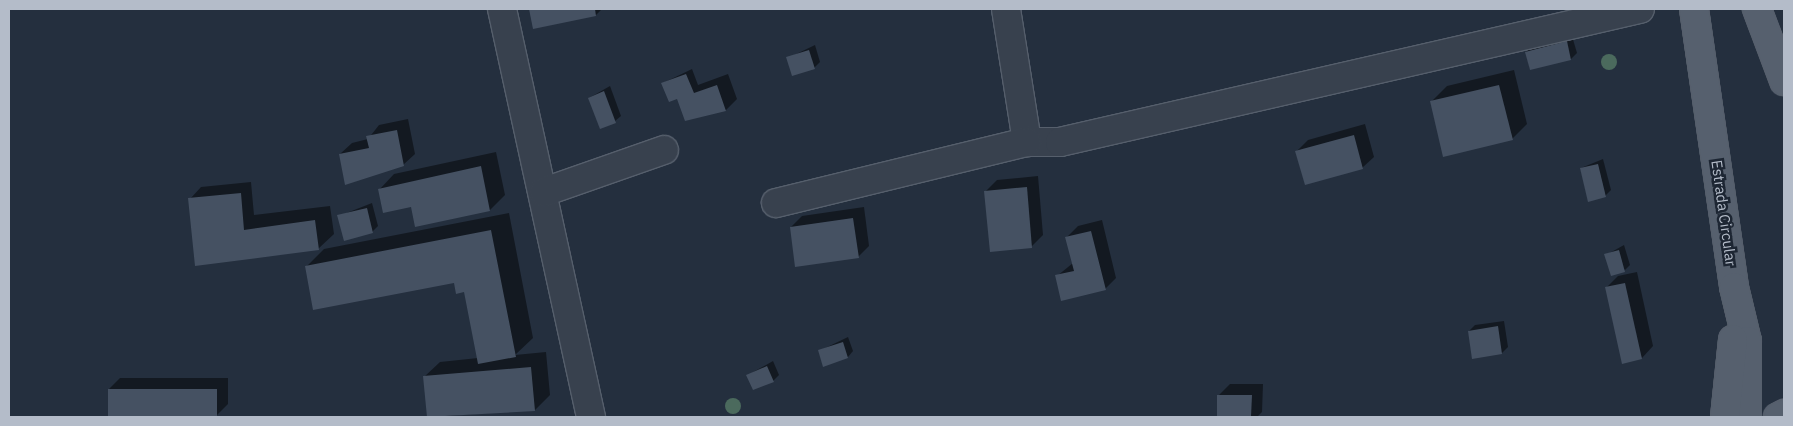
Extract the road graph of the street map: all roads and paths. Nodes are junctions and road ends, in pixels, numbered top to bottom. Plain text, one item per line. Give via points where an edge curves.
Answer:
1 (502, 9) edge
2 (1006, 9) edge
3 (1640, 9) edge
4 (1694, 9) edge
5 (1757, 9) edge
6 (1784, 82) edge
7 (1027, 142) junction
8 (664, 150) dead end
9 (544, 192) junction
10 (776, 203) dead end
11 (1734, 287) junction
12 (1784, 414) edge
13 (591, 417) edge
14 (1724, 417) edge
15 (1747, 417) edge
16 (1778, 417) edge

1 - 9 street
2 - 7 street
3 - 7 street via 1060,142
4 - 11 main road, Estrada Circular
5 - 6 main road
7 - 10 street
8 - 9 street
9 - 13 street
11 - 14 main road
11 - 15 main road, Estrada Circular via 1747,342
12 - 16 main road

